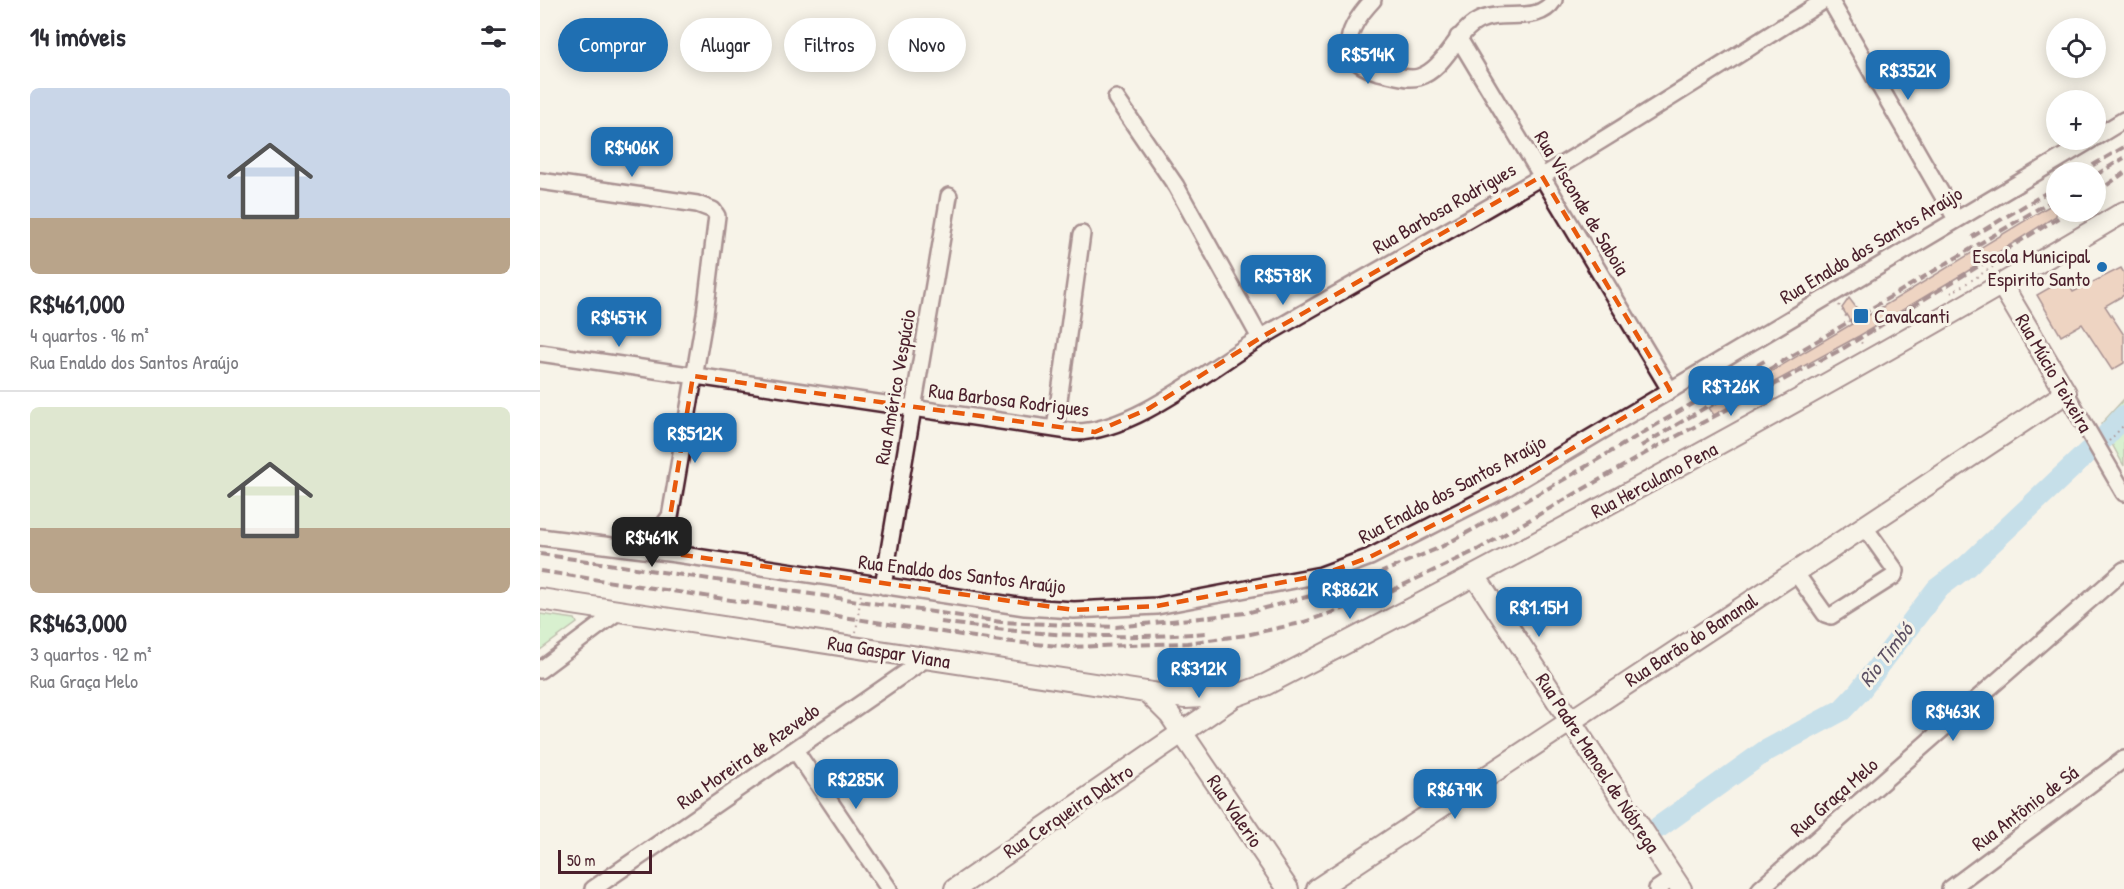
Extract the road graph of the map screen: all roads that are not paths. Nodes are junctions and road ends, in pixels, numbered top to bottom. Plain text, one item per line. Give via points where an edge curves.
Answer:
1 (1373, 0) edge
2 (1554, 0) edge
3 (1825, 0) edge
4 (1830, 0) edge
5 (1458, 37) junction
6 (1116, 98) dead end
7 (2124, 120) edge
8 (2106, 131) edge
9 (2074, 150) edge
10 (1542, 176) junction
11 (540, 181) edge
12 (949, 196) dead end
13 (2124, 212) edge
14 (1956, 219) junction
15 (1082, 234) dead end
16 (2002, 285) junction
17 (1260, 338) junction
18 (540, 353) edge
19 (693, 376) junction
20 (1670, 390) junction
21 (2066, 393) junction
22 (913, 409) junction
23 (1054, 429) junction
24 (2124, 493) edge
25 (670, 515) junction
26 (1864, 526) junction
27 (540, 537) edge
28 (632, 548) junction
29 (676, 554) junction
30 (2124, 570) edge
31 (1795, 572) junction
32 (1475, 576) junction
33 (883, 586) junction
34 (540, 598) edge
35 (620, 610) junction
36 (927, 658) junction
37 (540, 670) edge
38 (1146, 692) junction
39 (1238, 695) junction
40 (1571, 720) junction
41 (1181, 734) junction
42 (795, 750) junction
43 (2124, 759) edge
44 (1677, 883) edge
45 (593, 889) edge
46 (889, 889) edge
47 (955, 889) edge
48 (1288, 889) edge
49 (1317, 889) edge
50 (1657, 889) edge
51 (1760, 889) edge
52 (1950, 889) edge

1 - 5 street via 1351,29 1350,54 1360,65 1383,73 1420,77
2 - 5 street via 1541,13 1481,20
3 - 10 street, Rua Barbosa Rodrigues
4 - 14 street
5 - 10 street, Rua Visconde de Saboia
6 - 17 street via 1176,186
7 - 8 street
9 - 14 street, Rua Enaldo dos Santos Araújo
10 - 17 street, Rua Barbosa Rodrigues
10 - 20 street, Rua Visconde de Saboia
11 - 19 street via 697,204 713,210 717,216 716,243
12 - 22 street, Rua Américo Vespúcio
13 - 16 main road, Rua Herculano Pena
14 - 20 street, Rua Enaldo dos Santos Araújo
15 - 23 street
16 - 21 main road, Rua Múcio Teixeira
16 - 32 main road, Rua Herculano Pena via 1766,419
17 - 23 street, Rua Barbosa Rodrigues via 1148,409 1112,427 1095,432
18 - 19 street, Rua Barbosa Rodrigues
19 - 22 street, Rua Barbosa Rodrigues
19 - 25 street
20 - 33 street, Rua Enaldo dos Santos Araújo via 1506,488 1370,557 1321,575 1157,606 1074,610 1025,607
21 - 24 street, Rua Múcio Teixeira
21 - 26 main road, Rua Barão do Bananal
22 - 23 street, Rua Barbosa Rodrigues
22 - 33 street, Rua Américo Vespúcio
25 - 28 street via 660,530
25 - 29 street via 670,539
26 - 31 main road, Rua Barão do Bananal
26 - 31 street via 1896,571 1894,576 1831,616 1825,614
27 - 28 street, Rua Enaldo dos Santos Araújo
28 - 29 street, Rua Enaldo dos Santos Araújo
29 - 33 street, Rua Enaldo dos Santos Araújo
30 - 51 street, Rua Graça Melo
31 - 40 main road, Rua Barão do Bananal
32 - 39 main road, Rua Herculano Pena via 1265,685
32 - 40 main road, Rua Padre Manoel de Nóbrega
34 - 35 main road, Rua Gaspar Viana
35 - 36 main road, Rua Gaspar Viana
35 - 37 street
36 - 38 main road, Rua Gaspar Viana
36 - 42 street, Rua Moreira de Azevedo
38 - 39 main road, Rua Gaspar Viana via 1185,698
38 - 41 main road via 1162,705
39 - 41 main road, Rua Cerqueira Daltro
40 - 44 main road, Rua Padre Manoel de Nóbrega
40 - 49 main road, Rua Barão do Bananal
41 - 47 main road, Rua Cerqueira Daltro
41 - 48 main road, Rua Valerio
42 - 45 street, Rua Moreira de Azevedo
42 - 46 street
43 - 52 street, Rua Antônio de Sá
44 - 50 street

